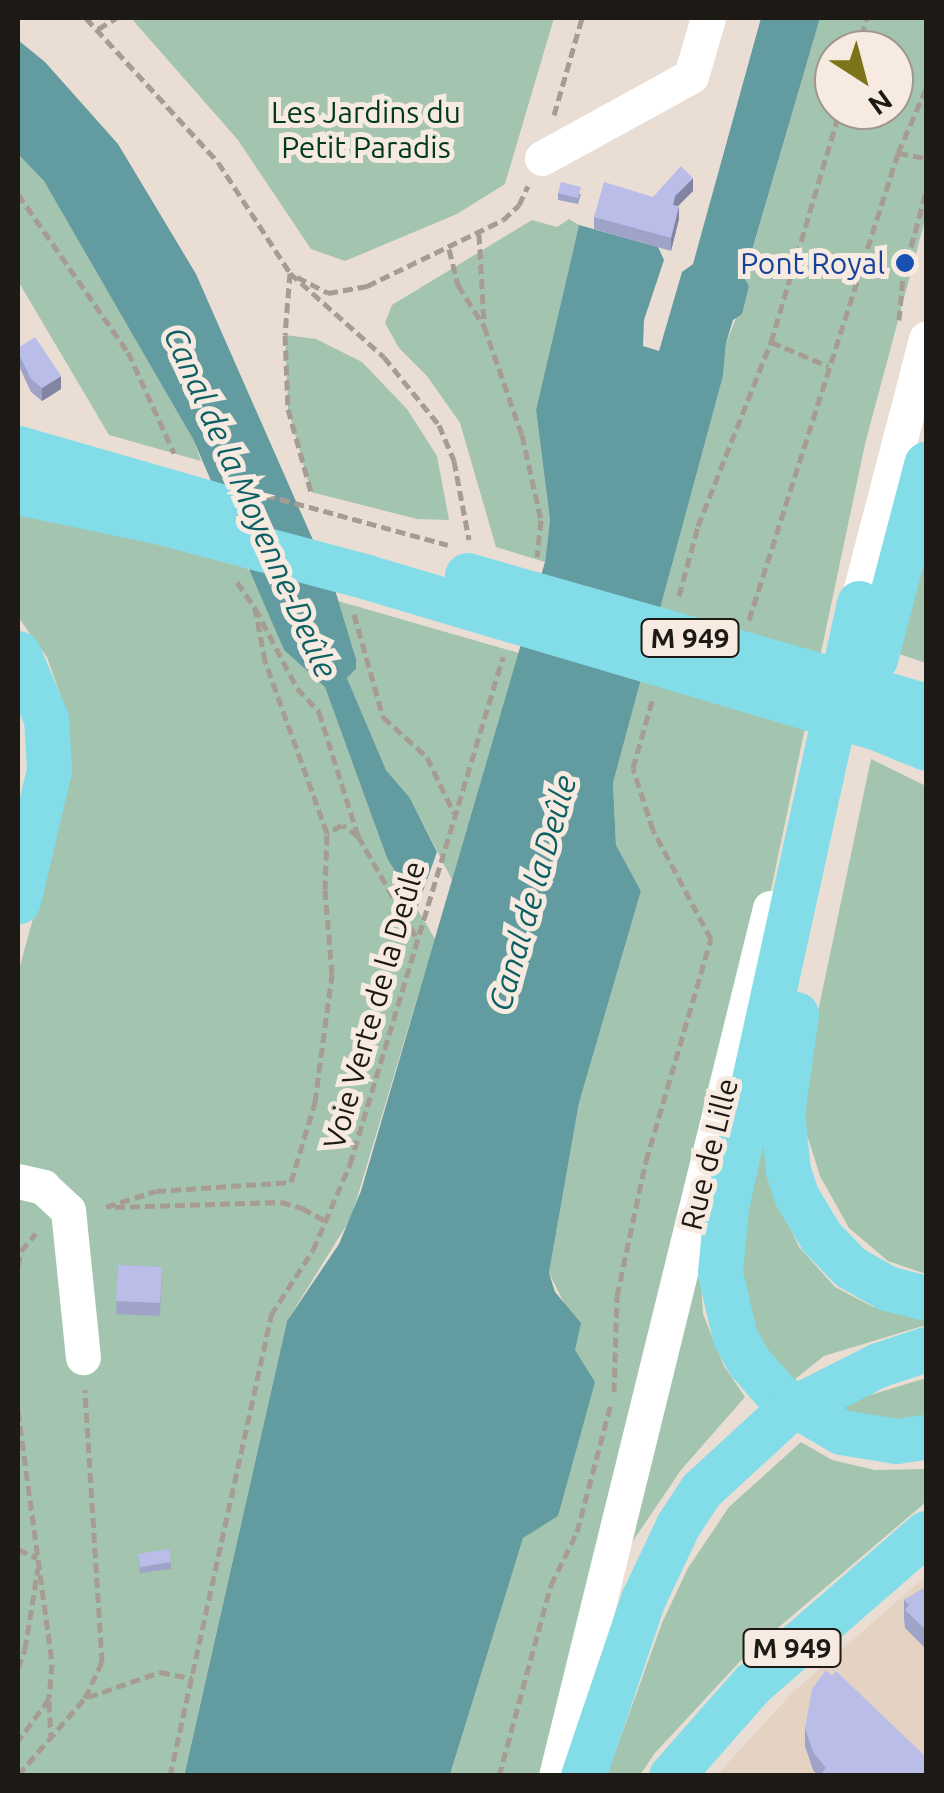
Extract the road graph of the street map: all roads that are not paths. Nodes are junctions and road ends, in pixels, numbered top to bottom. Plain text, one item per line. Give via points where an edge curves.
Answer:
1 (708, 18) edge
2 (542, 158) road end
3 (926, 339) edge
4 (18, 448) edge
5 (18, 463) edge
6 (926, 464) edge
7 (168, 471) junction
8 (18, 492) edge
9 (869, 623) junction
10 (18, 653) edge
11 (18, 688) edge
12 (897, 709) edge
13 (926, 748) edge
14 (18, 838) edge
15 (18, 902) edge
16 (18, 1180) edge
17 (926, 1298) edge
18 (926, 1349) edge
19 (83, 1356) road end
20 (926, 1437) edge
21 (926, 1533) edge
22 (556, 1776) edge
23 (584, 1776) edge
24 (671, 1776) edge

1 - 2 street via 691,76
3 - 9 street, Rue de Lille
4 - 7 main road
5 - 7 main road, M 949
6 - 9 main road
7 - 12 main road, M 949
8 - 12 main road via 106,508
9 - 17 main road via 788,1065 783,1140 797,1196 834,1253 886,1288
9 - 20 main road via 726,1207 720,1273 736,1337 778,1395 841,1432
9 - 22 street, Rue de Lille via 790,830
10 - 15 main road via 46,719 49,770
11 - 14 main road via 33,760 31,802
12 - 13 main road
16 - 19 street via 43,1187 68,1210
18 - 23 main road via 787,1410 702,1490 643,1599
21 - 24 main road, M 949 via 752,1684

